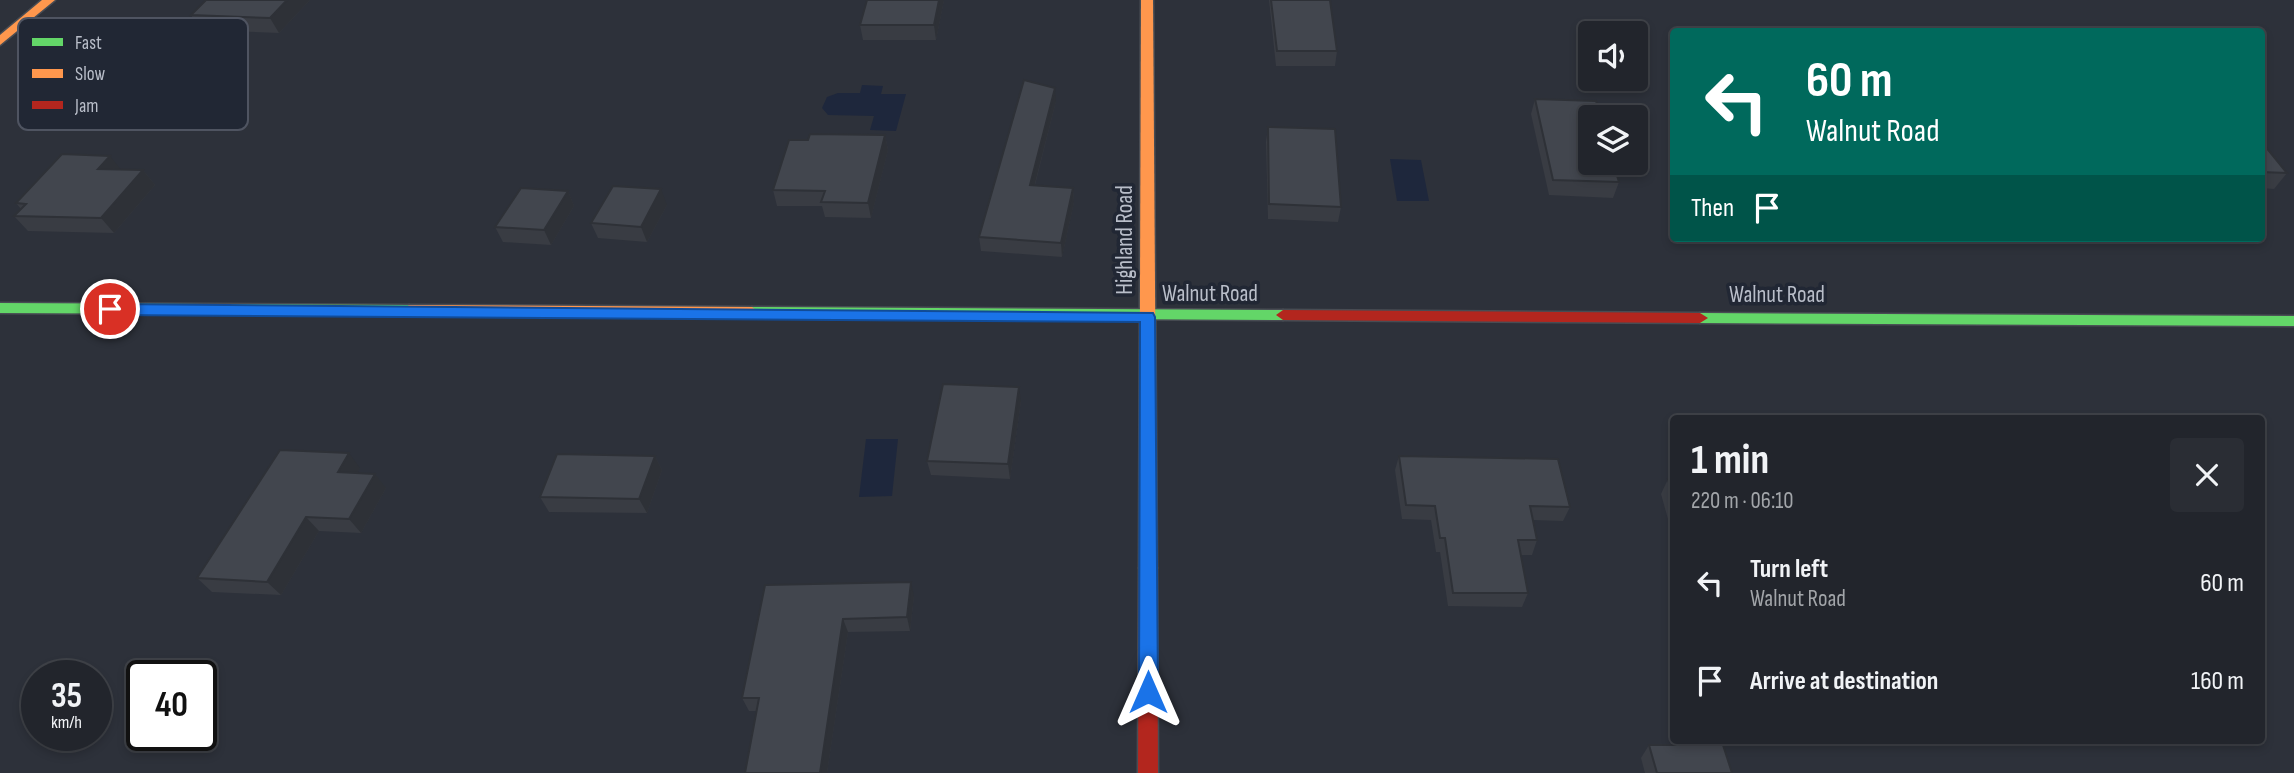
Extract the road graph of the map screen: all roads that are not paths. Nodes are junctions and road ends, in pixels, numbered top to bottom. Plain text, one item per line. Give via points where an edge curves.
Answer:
1 (49, 0) edge
2 (1147, 0) edge
3 (27, 18) edge
4 (18, 26) edge
5 (0, 41) edge
6 (0, 309) edge
7 (1147, 317) junction
8 (2294, 321) edge
9 (1148, 773) edge

1 - 3 street
2 - 7 street, Highland Road
4 - 5 street
6 - 7 street, Walnut Road
7 - 8 street, Walnut Road
7 - 9 street, Highland Road

